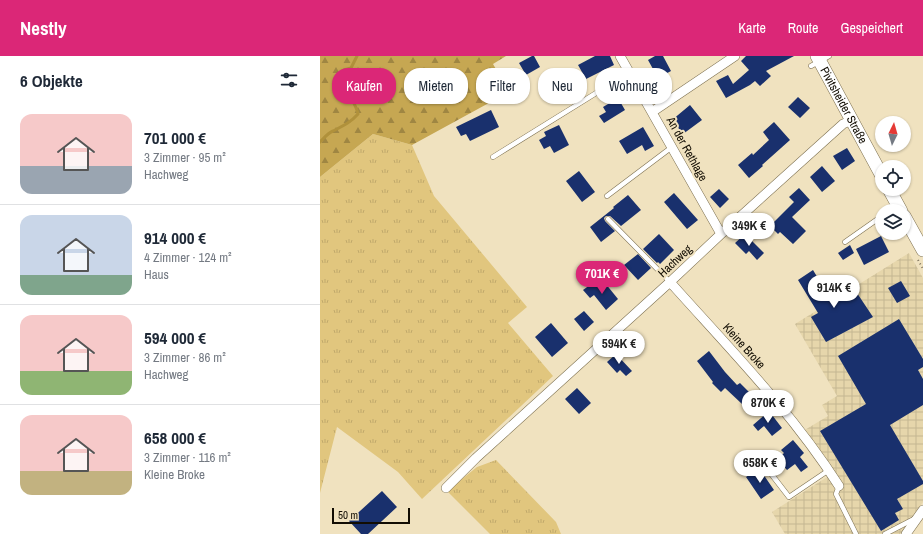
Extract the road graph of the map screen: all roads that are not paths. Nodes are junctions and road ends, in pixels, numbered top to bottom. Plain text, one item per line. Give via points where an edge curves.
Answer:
1 (620, 56) edge
2 (735, 56) edge
3 (819, 60) edge
4 (628, 68) edge
5 (595, 94) edge
6 (648, 104) edge
7 (652, 112) junction
8 (852, 120) junction
9 (672, 147) junction
10 (493, 157) dead end
11 (875, 163) edge
12 (607, 196) dead end
13 (608, 219) dead end
14 (875, 221) edge
15 (911, 232) edge
16 (721, 234) junction
17 (845, 242) dead end
18 (922, 250) edge
19 (670, 282) junction
20 (829, 470) junction
21 (772, 475) dead end
22 (839, 486) joint
23 (446, 488) dead end
24 (921, 513) edge
25 (856, 534) edge
26 (885, 534) edge
27 (906, 534) edge

1 - 4 street, An der Rethlage
2 - 7 street
3 - 8 main road, Pivitsheider Straße
5 - 10 lane
6 - 7 street, An der Rethlage
7 - 9 street, An der Rethlage
8 - 11 main road, Pivitsheider Straße
8 - 16 street, Hachweg via 843,124
9 - 12 lane
9 - 16 street, An der Rethlage
13 - 19 lane
14 - 17 lane
15 - 18 main road
16 - 19 street, Hachweg
19 - 20 street, Kleine Broke via 773,396
19 - 23 street, Hachweg
20 - 21 lane via 789,497
20 - 22 street, Kleine Broke
22 - 25 lane via 836,494
24 - 26 lane
24 - 27 street

